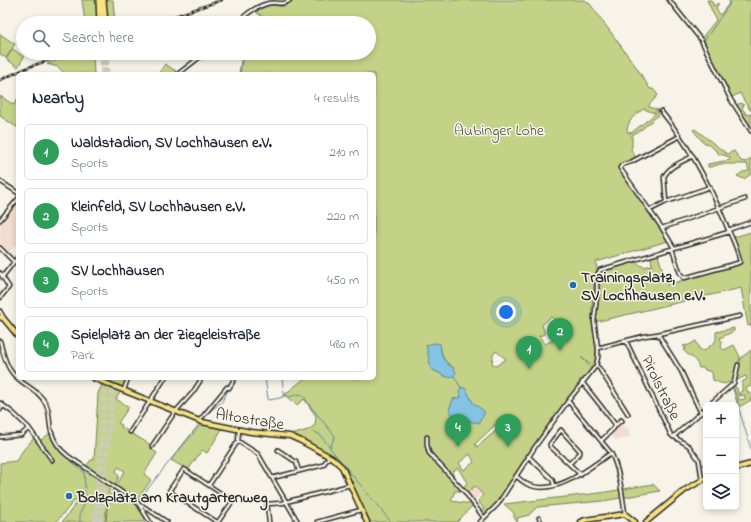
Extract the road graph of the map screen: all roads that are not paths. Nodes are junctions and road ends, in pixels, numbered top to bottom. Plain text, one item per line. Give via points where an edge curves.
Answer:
1 (99, 0) edge
2 (103, 0) edge
3 (290, 0) edge
4 (669, 0) edge
5 (100, 16) edge
6 (104, 16) edge
7 (247, 16) edge
8 (196, 60) edge
9 (181, 72) edge
10 (661, 112) dead end
11 (751, 131) edge
12 (680, 136) junction
13 (693, 156) junction
14 (0, 181) edge
15 (710, 188) junction
16 (16, 192) edge
17 (745, 199) dead end
18 (16, 200) edge
19 (666, 202) junction
20 (720, 208) junction
21 (650, 210) junction
22 (0, 220) edge
23 (751, 222) edge
24 (662, 228) junction
25 (729, 231) junction
26 (0, 248) edge
27 (673, 249) junction
28 (16, 260) edge
29 (14, 262) junction
30 (0, 273) edge
31 (3, 276) junction
32 (0, 298) edge
33 (0, 312) edge
34 (740, 316) dead end
35 (2, 318) edge
36 (16, 334) edge
37 (658, 334) junction
38 (626, 341) junction
39 (0, 343) edge
40 (598, 348) junction
41 (0, 352) edge
42 (5, 356) junction
43 (596, 366) junction
44 (738, 366) dead end
45 (16, 377) edge
46 (20, 380) edge
47 (98, 380) edge
48 (127, 380) edge
49 (164, 380) edge
50 (201, 380) edge
51 (234, 380) edge
52 (582, 382) junction
53 (123, 390) junction
54 (150, 401) junction
55 (568, 401) junction
56 (712, 402) edge
57 (0, 403) edge
58 (3, 405) junction
59 (0, 410) edge
60 (175, 412) junction
61 (701, 413) joint
62 (628, 414) dead end
63 (622, 421) dead end
64 (200, 422) junction
65 (615, 426) junction
66 (29, 428) junction
67 (239, 430) junction
68 (130, 432) dead end
69 (0, 437) edge
70 (428, 437) dead end
71 (673, 437) junction
72 (238, 441) junction
73 (601, 441) junction
74 (152, 446) dead end
75 (278, 450) dead end
76 (611, 453) junction
77 (528, 456) junction
78 (329, 457) junction
79 (52, 460) dead end
80 (569, 464) junction
81 (751, 464) edge
82 (739, 467) edge
83 (299, 471) junction
84 (703, 474) edge
85 (581, 475) junction
86 (516, 476) junction
87 (272, 478) junction
88 (703, 480) edge
89 (350, 484) junction
90 (209, 485) junction
91 (554, 485) junction
92 (286, 502) junction
93 (141, 506) junction
94 (362, 510) junction
95 (625, 514) junction
96 (484, 518) junction
97 (539, 518) dead end
98 (631, 518) junction
99 (329, 520) edge
100 (150, 522) edge
101 (166, 522) edge
102 (217, 522) edge
103 (270, 522) edge
104 (298, 522) edge
105 (317, 522) edge
106 (367, 522) edge
107 (480, 522) edge
108 (541, 522) edge
109 (582, 522) edge
110 (627, 522) edge
111 (635, 522) edge
112 (646, 522) edge

1 - 5 highway
2 - 6 highway
3 - 7 street via 283,4 269,3
4 - 11 street via 701,40 731,100
8 - 9 street
10 - 12 street
12 - 13 street
12 - 21 street via 621,166
13 - 15 street
13 - 19 street via 670,168 666,174
14 - 16 street
15 - 19 street
15 - 20 street
17 - 20 street
18 - 22 street
19 - 21 street
20 - 24 street
20 - 25 street
21 - 24 street
23 - 25 street
24 - 27 street
25 - 27 street
25 - 27 street via 739,263 684,278
26 - 29 street
27 - 40 street via 602,269 598,273 594,321
28 - 29 street
29 - 31 street
30 - 31 street
31 - 32 street via 9,286
33 - 35 street
34 - 37 street
35 - 36 main road
37 - 38 street
37 - 61 street via 681,371
38 - 40 street
38 - 71 street, Pirolstraße
39 - 42 street
40 - 43 street
41 - 42 street
42 - 45 street
43 - 52 street
43 - 62 street
44 - 56 street via 734,383
46 - 93 street via 43,398 51,431 60,449
47 - 53 main road, Altostraße
48 - 53 street
49 - 54 street
50 - 60 street
51 - 64 street
52 - 55 street
52 - 65 street
53 - 54 main road, Altostraße
54 - 60 main road, Altostraße
54 - 68 street
55 - 73 street
55 - 77 street
57 - 58 street
58 - 59 street
58 - 66 street
60 - 64 main road, Altostraße
60 - 74 street
61 - 71 street
63 - 65 street
64 - 67 main road, Altostraße
65 - 73 street
66 - 69 street via 21,436
66 - 79 street
67 - 72 street
67 - 78 main road, Altostraße via 290,436
70 - 96 street via 430,453
71 - 84 street, Pirolstraße via 685,442 695,453
72 - 87 street via 257,453
72 - 90 street
73 - 76 street
75 - 83 street via 296,462
76 - 85 street
76 - 95 street
77 - 86 street
77 - 91 street via 552,479
78 - 83 street via 323,465
78 - 89 main road, Altostraße via 342,467
80 - 80 street via 550,446 561,430 580,451
80 - 85 street
81 - 82 main road
83 - 87 street
85 - 91 street
86 - 91 street via 532,486
86 - 96 street via 498,504
87 - 92 street
88 - 112 main road via 685,490
89 - 92 street
89 - 94 main road, Altostraße
90 - 102 street via 232,501
90 - 102 street via 184,469 169,491
92 - 103 street via 267,504
92 - 104 street
93 - 100 street
93 - 101 street
94 - 99 street
94 - 106 main road, Altostraße
95 - 98 main road
95 - 109 main road
96 - 107 street
97 - 108 street
98 - 110 main road
98 - 111 main road
99 - 105 street

